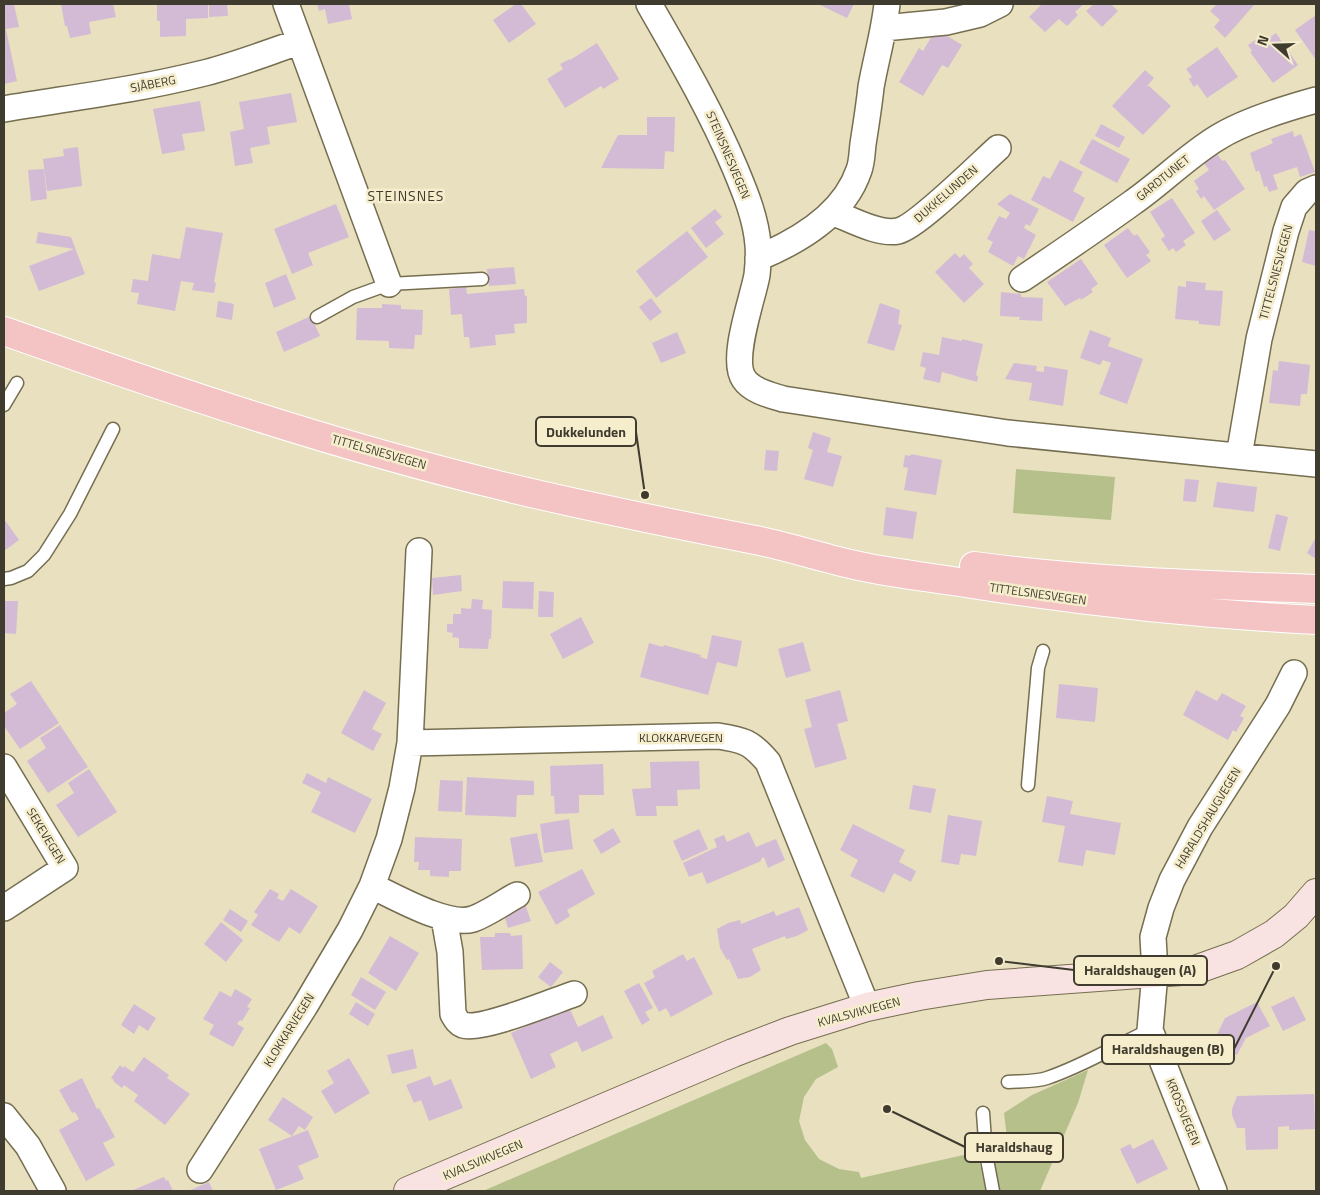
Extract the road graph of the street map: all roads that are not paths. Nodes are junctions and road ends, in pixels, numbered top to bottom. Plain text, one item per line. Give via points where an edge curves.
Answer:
1 (286, 4) edge
2 (649, 4) edge
3 (887, 4) edge
4 (1000, 4) edge
5 (884, 28) junction
6 (299, 42) junction
7 (1316, 100) edge
8 (4, 109) edge
9 (998, 148) dead end
10 (1316, 188) edge
11 (832, 212) junction
12 (758, 258) junction
13 (482, 279) dead end
14 (1022, 279) dead end
15 (389, 284) junction
16 (317, 317) dead end
17 (4, 331) edge
18 (17, 383) dead end
19 (4, 405) edge
20 (113, 429) dead end
21 (1239, 456) junction
22 (1316, 464) edge
23 (764, 542) junction
24 (419, 551) dead end
25 (4, 579) edge
26 (1316, 590) edge
27 (1251, 616) junction
28 (1316, 620) edge
29 (1316, 639) edge
30 (1043, 651) dead end
31 (1294, 673) dead end
32 (410, 743) junction
33 (4, 767) edge
34 (1028, 785) dead end
35 (372, 886) junction
36 (1316, 892) edge
37 (517, 895) dead end
38 (4, 908) edge
39 (444, 918) junction
40 (1155, 973) junction
41 (574, 994) dead end
42 (867, 1007) junction
43 (1150, 1030) junction
44 (1008, 1082) dead end
45 (983, 1113) dead end
46 (4, 1116) edge
47 (200, 1170) dead end
48 (54, 1191) edge
49 (408, 1191) edge
50 (993, 1191) edge
51 (1214, 1191) edge

1 - 6 street
2 - 12 street, STEINSNESVEGEN via 697,86 728,152 746,194 758,244
3 - 5 street
4 - 5 street via 980,14 946,22
5 - 11 street via 872,83 860,169 850,189
6 - 8 street, SJÅBERG via 201,74
6 - 15 street
7 - 14 street, GARDTUNET via 1218,136 1134,202
9 - 11 street, DUKKELUNDEN via 915,222 899,231 882,231
10 - 21 street, TITTELSNESVEGEN via 1307,192 1294,207 1286,231 1259,339
11 - 12 street via 807,233
12 - 21 street, STEINSNESVEGEN via 739,365 743,378 751,386 783,400 1008,433
13 - 15 lane
15 - 16 lane
17 - 23 main road, TITTELSNESVEGEN via 249,415 371,451 499,485 668,524
18 - 19 lane
20 - 25 lane via 70,514 44,555 28,571
21 - 22 street
23 - 26 main road, TITTELSNESVEGEN via 1012,571 1170,584
23 - 27 main road, TITTELSNESVEGEN via 859,566 1019,592
24 - 32 street, KLOKKARVEGEN
27 - 28 main road, TITTELSNESVEGEN
27 - 29 main road
30 - 34 lane via 1038,668
31 - 40 street, HARALDSHAUGVEGEN via 1278,705 1200,827 1172,880 1160,908 1153,937
32 - 35 street, KLOKKARVEGEN via 389,839
32 - 42 street, KLOKKARVEGEN via 718,736 741,739 757,749 768,762
33 - 38 street, SEKEVEGEN via 65,868
35 - 39 street
35 - 47 street, KLOKKARVEGEN via 305,1006
36 - 40 main road, KVALSVIKVEGEN via 1296,916 1274,934 1237,955 1195,970
37 - 39 street via 473,919
39 - 41 street via 450,952 453,1014 457,1021 475,1025 503,1019
40 - 42 main road, KVALSVIKVEGEN via 988,985
40 - 43 street, KROSSVEGEN
42 - 49 main road, KVALSVIKVEGEN via 790,1031 732,1054
43 - 44 lane via 1045,1079
43 - 51 street, KROSSVEGEN
45 - 50 lane
46 - 48 street via 28,1146

